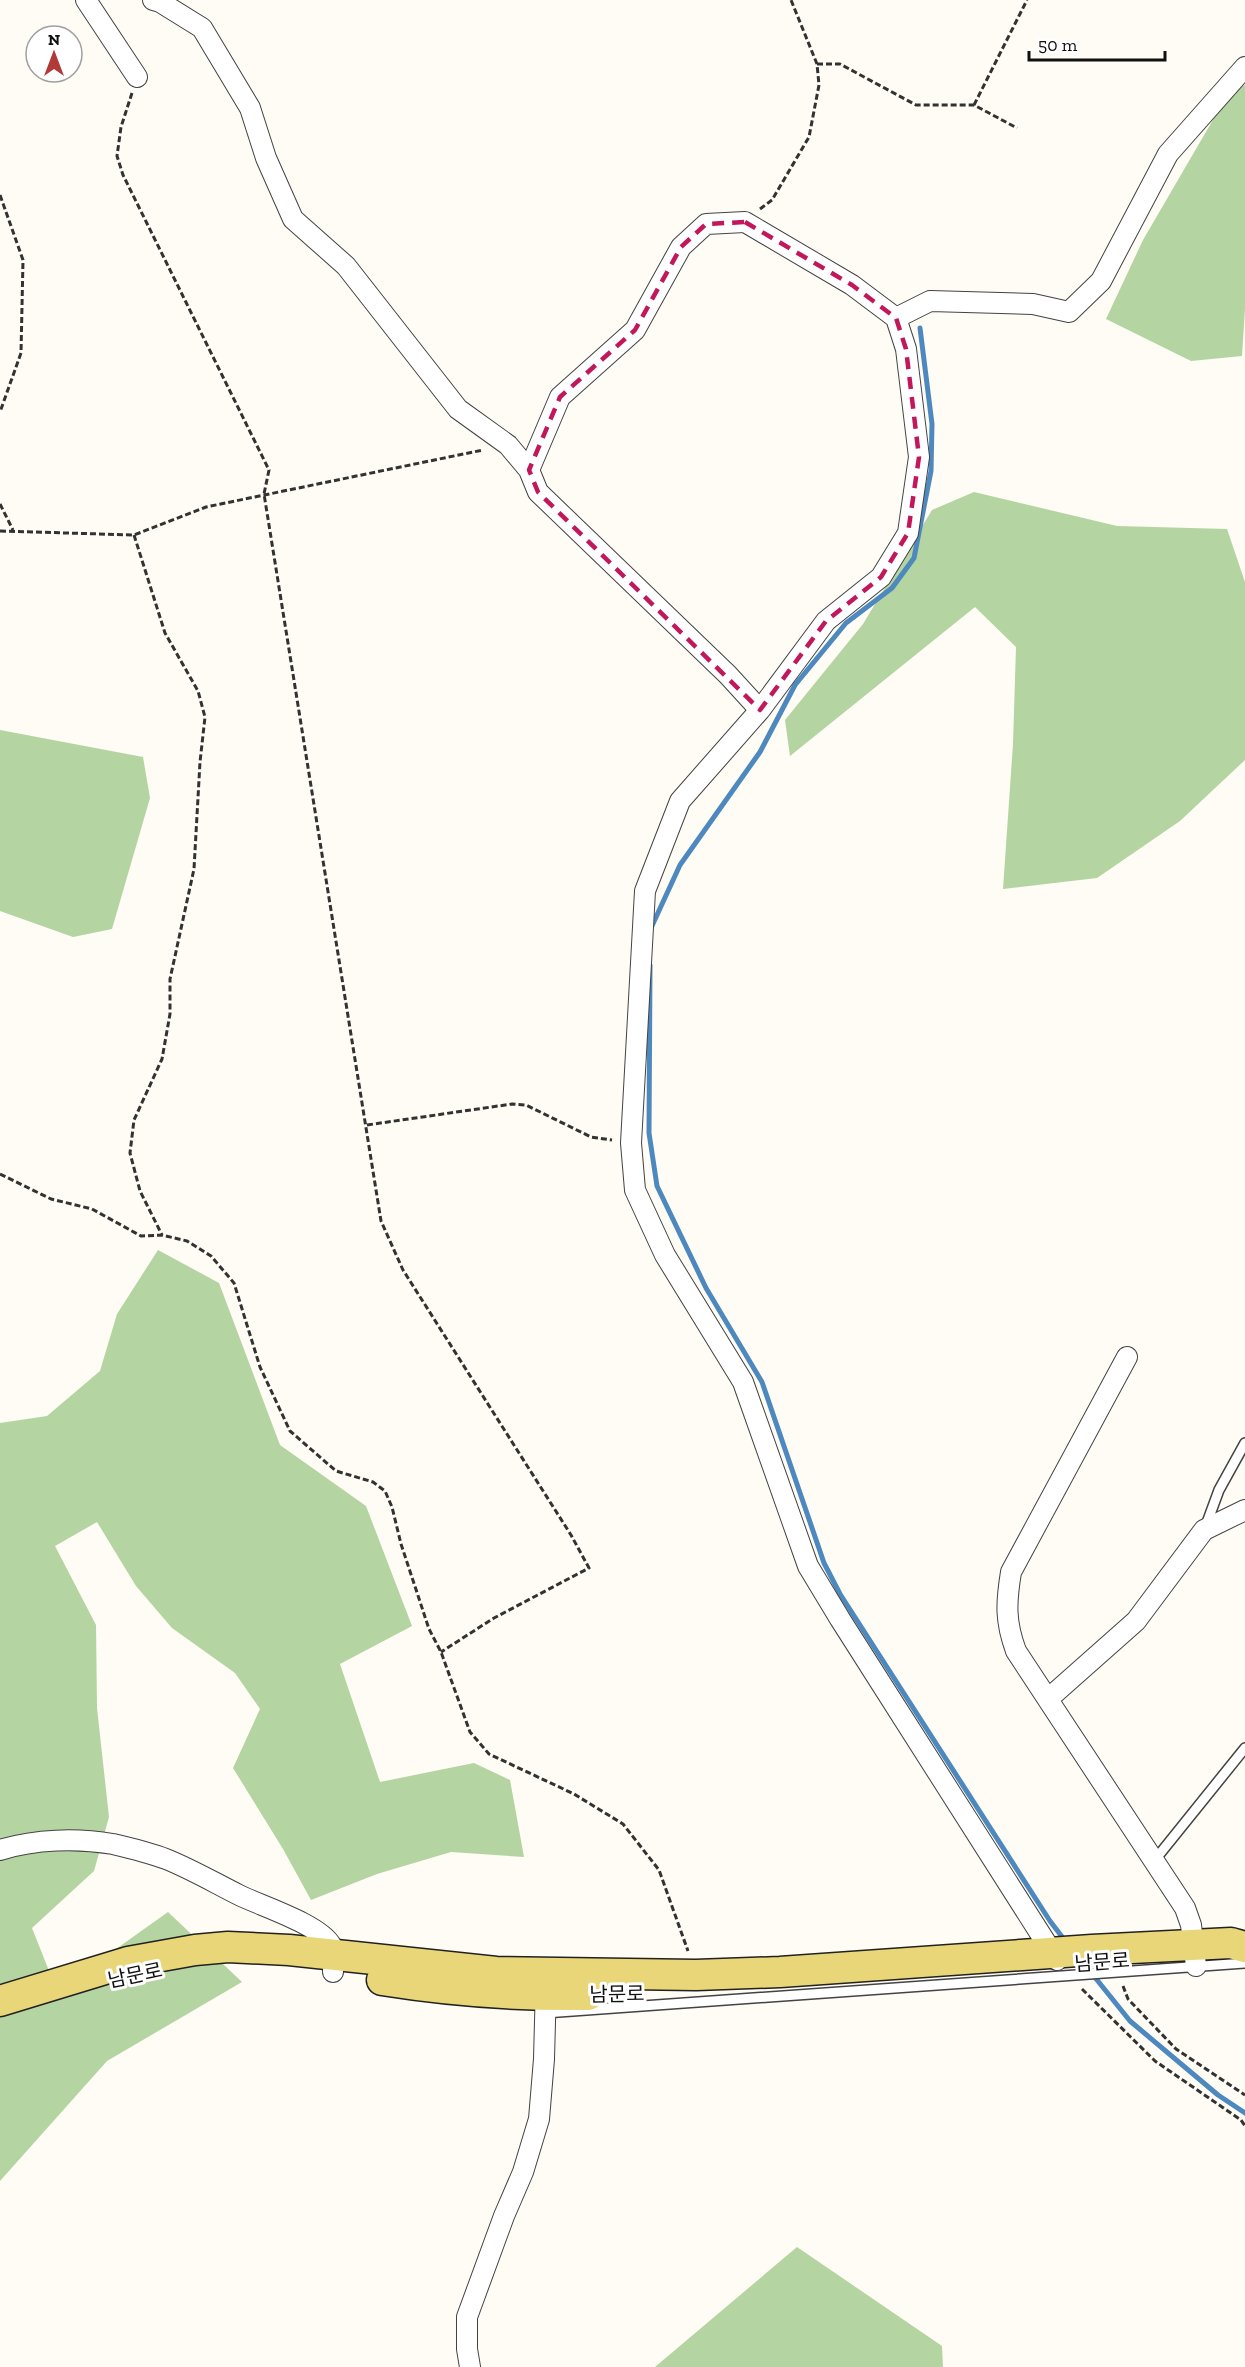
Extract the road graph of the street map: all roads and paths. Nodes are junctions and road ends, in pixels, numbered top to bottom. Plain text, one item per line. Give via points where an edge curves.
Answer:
1 (86, 0) edge
2 (153, 0) edge
3 (790, 0) edge
4 (1027, 0) edge
5 (817, 64) junction
6 (1245, 67) edge
7 (137, 77) joint
8 (974, 105) junction
9 (1017, 128) dead end
10 (0, 195) edge
11 (745, 222) junction
12 (896, 318) junction
13 (0, 412) edge
14 (508, 445) junction
15 (529, 470) junction
16 (264, 494) junction
17 (0, 504) edge
18 (13, 530) junction
19 (0, 531) edge
20 (134, 535) junction
21 (760, 710) junction
22 (366, 1125) junction
23 (632, 1143) junction
24 (0, 1174) edge
25 (162, 1235) junction
26 (1128, 1357) dead end
27 (1245, 1443) edge
28 (1245, 1510) edge
29 (1204, 1530) junction
30 (441, 1652) junction
31 (1048, 1700) junction
32 (1245, 1748) edge
33 (0, 1850) edge
34 (1154, 1861) junction
35 (1243, 1952) edge
36 (1195, 1956) junction
37 (1078, 1962) junction
38 (333, 1963) junction
39 (696, 1975) junction
40 (546, 1994) junction
41 (0, 2001) edge
42 (0, 2013) edge
43 (1245, 2094) edge
44 (1245, 2126) edge
45 (470, 2367) edge

1 - 7 street
2 - 14 street via 202,28 250,108 266,158 293,219 346,266 458,409
3 - 5 path
4 - 8 path
5 - 8 path via 840,64 916,105
5 - 11 path via 819,85 809,137 772,200
6 - 12 street via 1168,154 1101,281 1069,312 1033,304 930,302
7 - 16 path via 121,127 117,156 268,470
8 - 9 path
10 - 13 path via 23,260 21,353
11 - 12 street via 852,285
11 - 15 street via 706,224 681,247 635,330 560,397
12 - 21 street via 906,349 919,457 908,533 881,577 826,621
14 - 15 street
14 - 16 path
15 - 21 street via 537,492
16 - 20 path via 206,507
16 - 22 path
17 - 18 path
18 - 19 path
18 - 20 path
20 - 25 path via 165,633 198,692 205,717 194,869 170,979 170,1014 162,1059 134,1120 130,1153 140,1191
21 - 23 street via 680,801 645,891
22 - 23 path via 512,1104 526,1105 591,1137
22 - 30 path via 381,1221 403,1270 589,1568 494,1618
23 - 37 street via 635,1190 665,1255 742,1382 808,1566 840,1619
24 - 25 path via 51,1199 92,1209 141,1236
25 - 30 path via 187,1241 211,1256 234,1283 260,1367 290,1431 336,1471 373,1482 385,1491 429,1629
26 - 31 street via 1011,1572 1006,1603 1008,1630 1016,1651
27 - 29 lane via 1219,1490
28 - 29 street
29 - 31 street via 1136,1621
30 - 39 path via 470,1731 489,1754 574,1794 622,1824 660,1870
31 - 34 street
32 - 34 lane
33 - 38 street via 58,1840 90,1841 165,1858 322,1934 331,1945
34 - 36 street via 1190,1917
35 - 36 main road, 남문로 via 1231,1942
36 - 37 main road, 남문로
37 - 39 main road, 남문로
37 - 40 main road, 남문로 via 702,1991
37 - 43 path via 1128,1999 1176,2049
37 - 44 path via 1112,2020 1155,2061
38 - 40 main road, 남문로 via 429,1987
38 - 41 main road, 남문로 via 253,1947 195,1950 129,1962
38 - 42 main road, 남문로 via 222,1962 142,1972
39 - 40 main road, 남문로
40 - 45 street via 540,2119 467,2317

